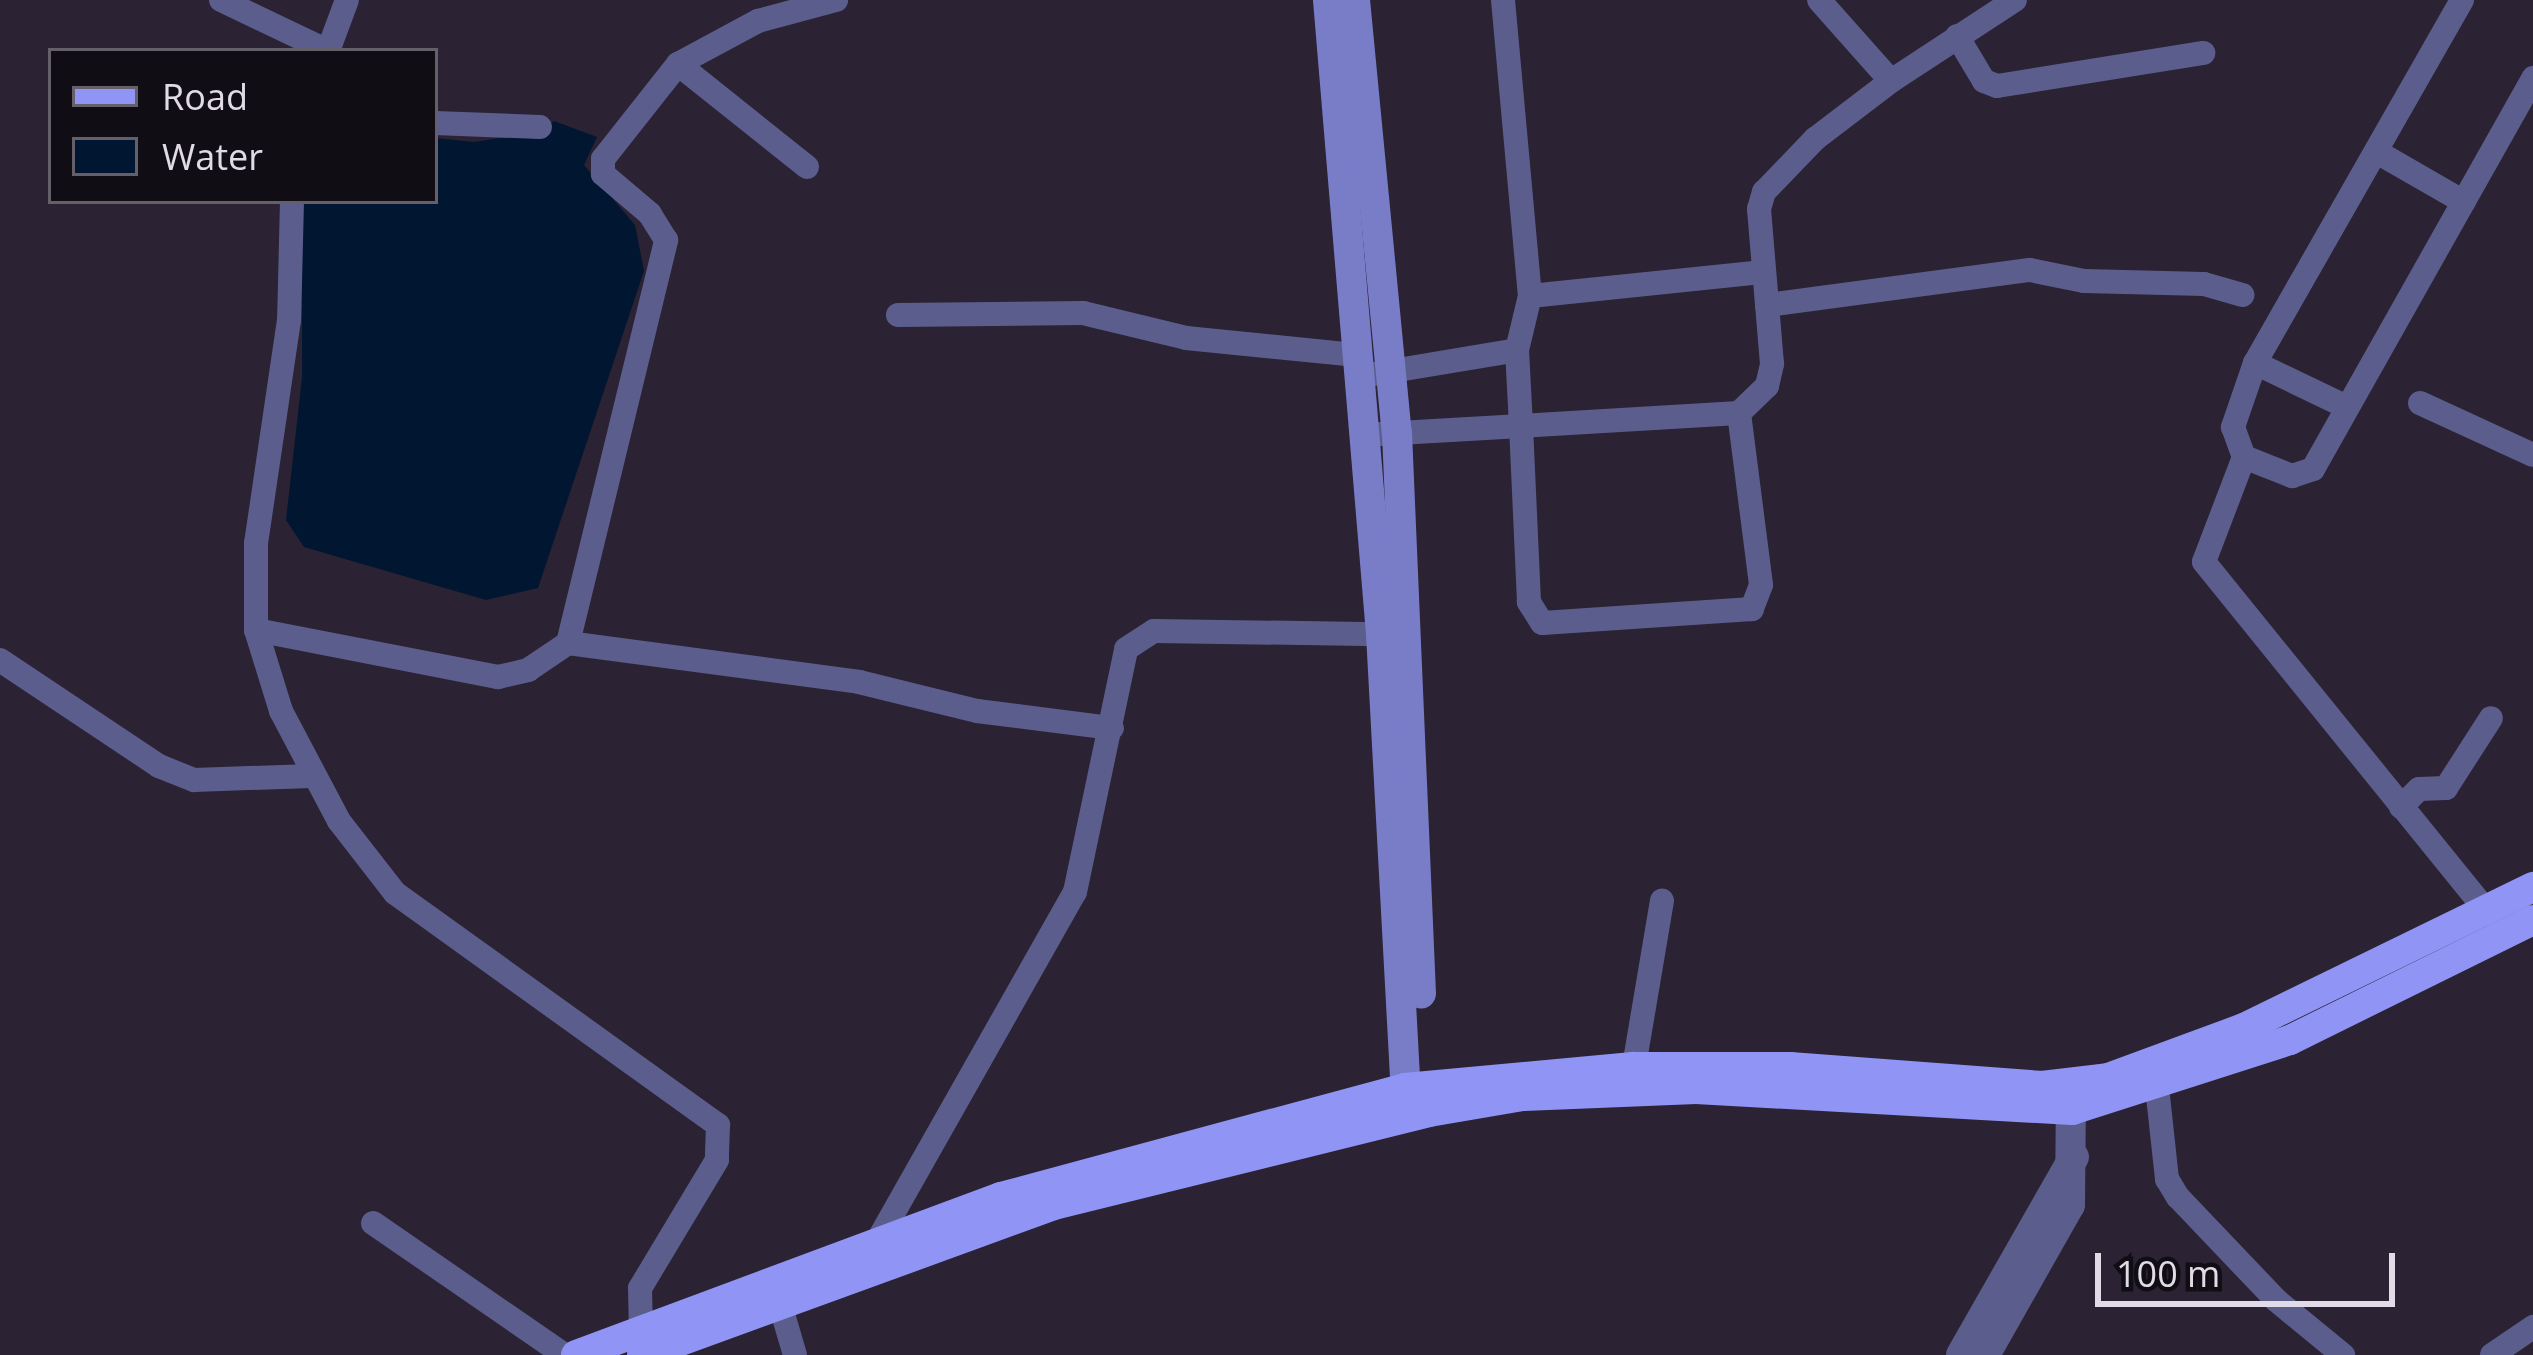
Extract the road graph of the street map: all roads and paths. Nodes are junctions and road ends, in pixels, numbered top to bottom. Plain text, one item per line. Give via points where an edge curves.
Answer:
1 (220, 0) edge
2 (347, 0) edge
3 (836, 0) edge
4 (1328, 0) edge
5 (1354, 0) edge
6 (1503, 0) edge
7 (1819, 0) edge
8 (2462, 0) edge
9 (2004, 2) edge
10 (1957, 35) junction
11 (322, 48) edge
12 (329, 48) edge
13 (2203, 53) dead end
14 (678, 64) junction
15 (2533, 78) edge
16 (1891, 81) junction
17 (438, 123) edge
18 (541, 127) dead end
19 (2377, 152) junction
20 (807, 167) dead end
21 (2464, 202) junction
22 (292, 204) edge
23 (1764, 272) junction
24 (2242, 295) dead end
25 (1530, 296) junction
26 (1767, 305) junction
27 (898, 315) dead end
28 (1517, 350) junction
29 (2255, 363) junction
30 (1367, 367) junction
31 (2420, 403) dead end
32 (2347, 407) junction
33 (1739, 412) junction
34 (1521, 426) junction
35 (1397, 433) junction
36 (1364, 435) junction
37 (2533, 455) edge
38 (2244, 457) junction
39 (256, 629) junction
40 (1381, 634) junction
41 (568, 643) junction
42 (0, 660) edge
43 (2491, 718) dead end
44 (1112, 728) junction
45 (311, 776) junction
46 (2401, 807) junction
47 (2533, 887) edge
48 (1662, 901) dead end
49 (2488, 913) junction
50 (2530, 927) edge
51 (1632, 1079) junction
52 (2157, 1087) junction
53 (2071, 1098) junction
54 (1417, 1100) junction
55 (2075, 1155) junction
56 (374, 1223) dead end
57 (878, 1240) junction
58 (780, 1304) junction
59 (2533, 1327) edge
60 (641, 1344) edge
61 (564, 1355) edge
62 (576, 1355) edge
63 (795, 1355) edge
64 (1961, 1355) edge
65 (1985, 1355) edge
66 (2343, 1355) edge
67 (2492, 1355) edge

1 - 11 street
2 - 12 street
3 - 14 street via 758,21
4 - 30 main road
5 - 30 main road
6 - 25 street
7 - 16 street
8 - 19 street
9 - 10 street
10 - 13 street via 1984,80 1997,86
10 - 16 street
14 - 20 street
14 - 41 street via 603,159 602,174 650,214 666,240
15 - 21 street
16 - 23 street via 1815,139 1764,192
17 - 18 street
19 - 21 street
19 - 29 street
21 - 32 street
22 - 39 street via 289,320 256,543
23 - 25 street
23 - 26 street
24 - 26 street via 2204,284 2030,270
25 - 28 street
26 - 33 street via 1767,386
27 - 30 street via 1083,313
28 - 30 street
28 - 34 street
29 - 32 street
29 - 38 street via 2234,427
30 - 35 main road
30 - 36 main road
31 - 37 street
32 - 38 street via 2313,470 2301,476
33 - 34 street
33 - 34 street via 1757,604 1739,613 1558,626 1542,623 1529,602
34 - 35 street
35 - 36 street
35 - 54 main road
36 - 40 main road
38 - 46 street via 2204,562
39 - 41 street via 498,677 528,670
39 - 45 street
40 - 44 street via 1154,631 1126,649
40 - 54 main road
41 - 44 street via 859,682 977,711
42 - 45 street via 194,780
43 - 46 street via 2446,788 2419,789
44 - 57 street via 1075,892
45 - 60 street via 395,893 718,1124 718,1160 640,1288
46 - 49 street
47 - 49 main road
48 - 51 street
49 - 53 main road via 2244,1028
50 - 52 main road via 2290,1040
51 - 53 main road via 2017,1113
51 - 54 main road via 1523,1096
52 - 53 main road
52 - 66 street via 2168,1179 2178,1197 2276,1300
53 - 55 street
54 - 57 main road via 1154,1153
54 - 58 main road via 1054,1205
55 - 64 street
55 - 65 street via 2070,1205
56 - 61 street
57 - 60 main road
58 - 60 main road
58 - 63 street
59 - 67 street
60 - 62 main road

